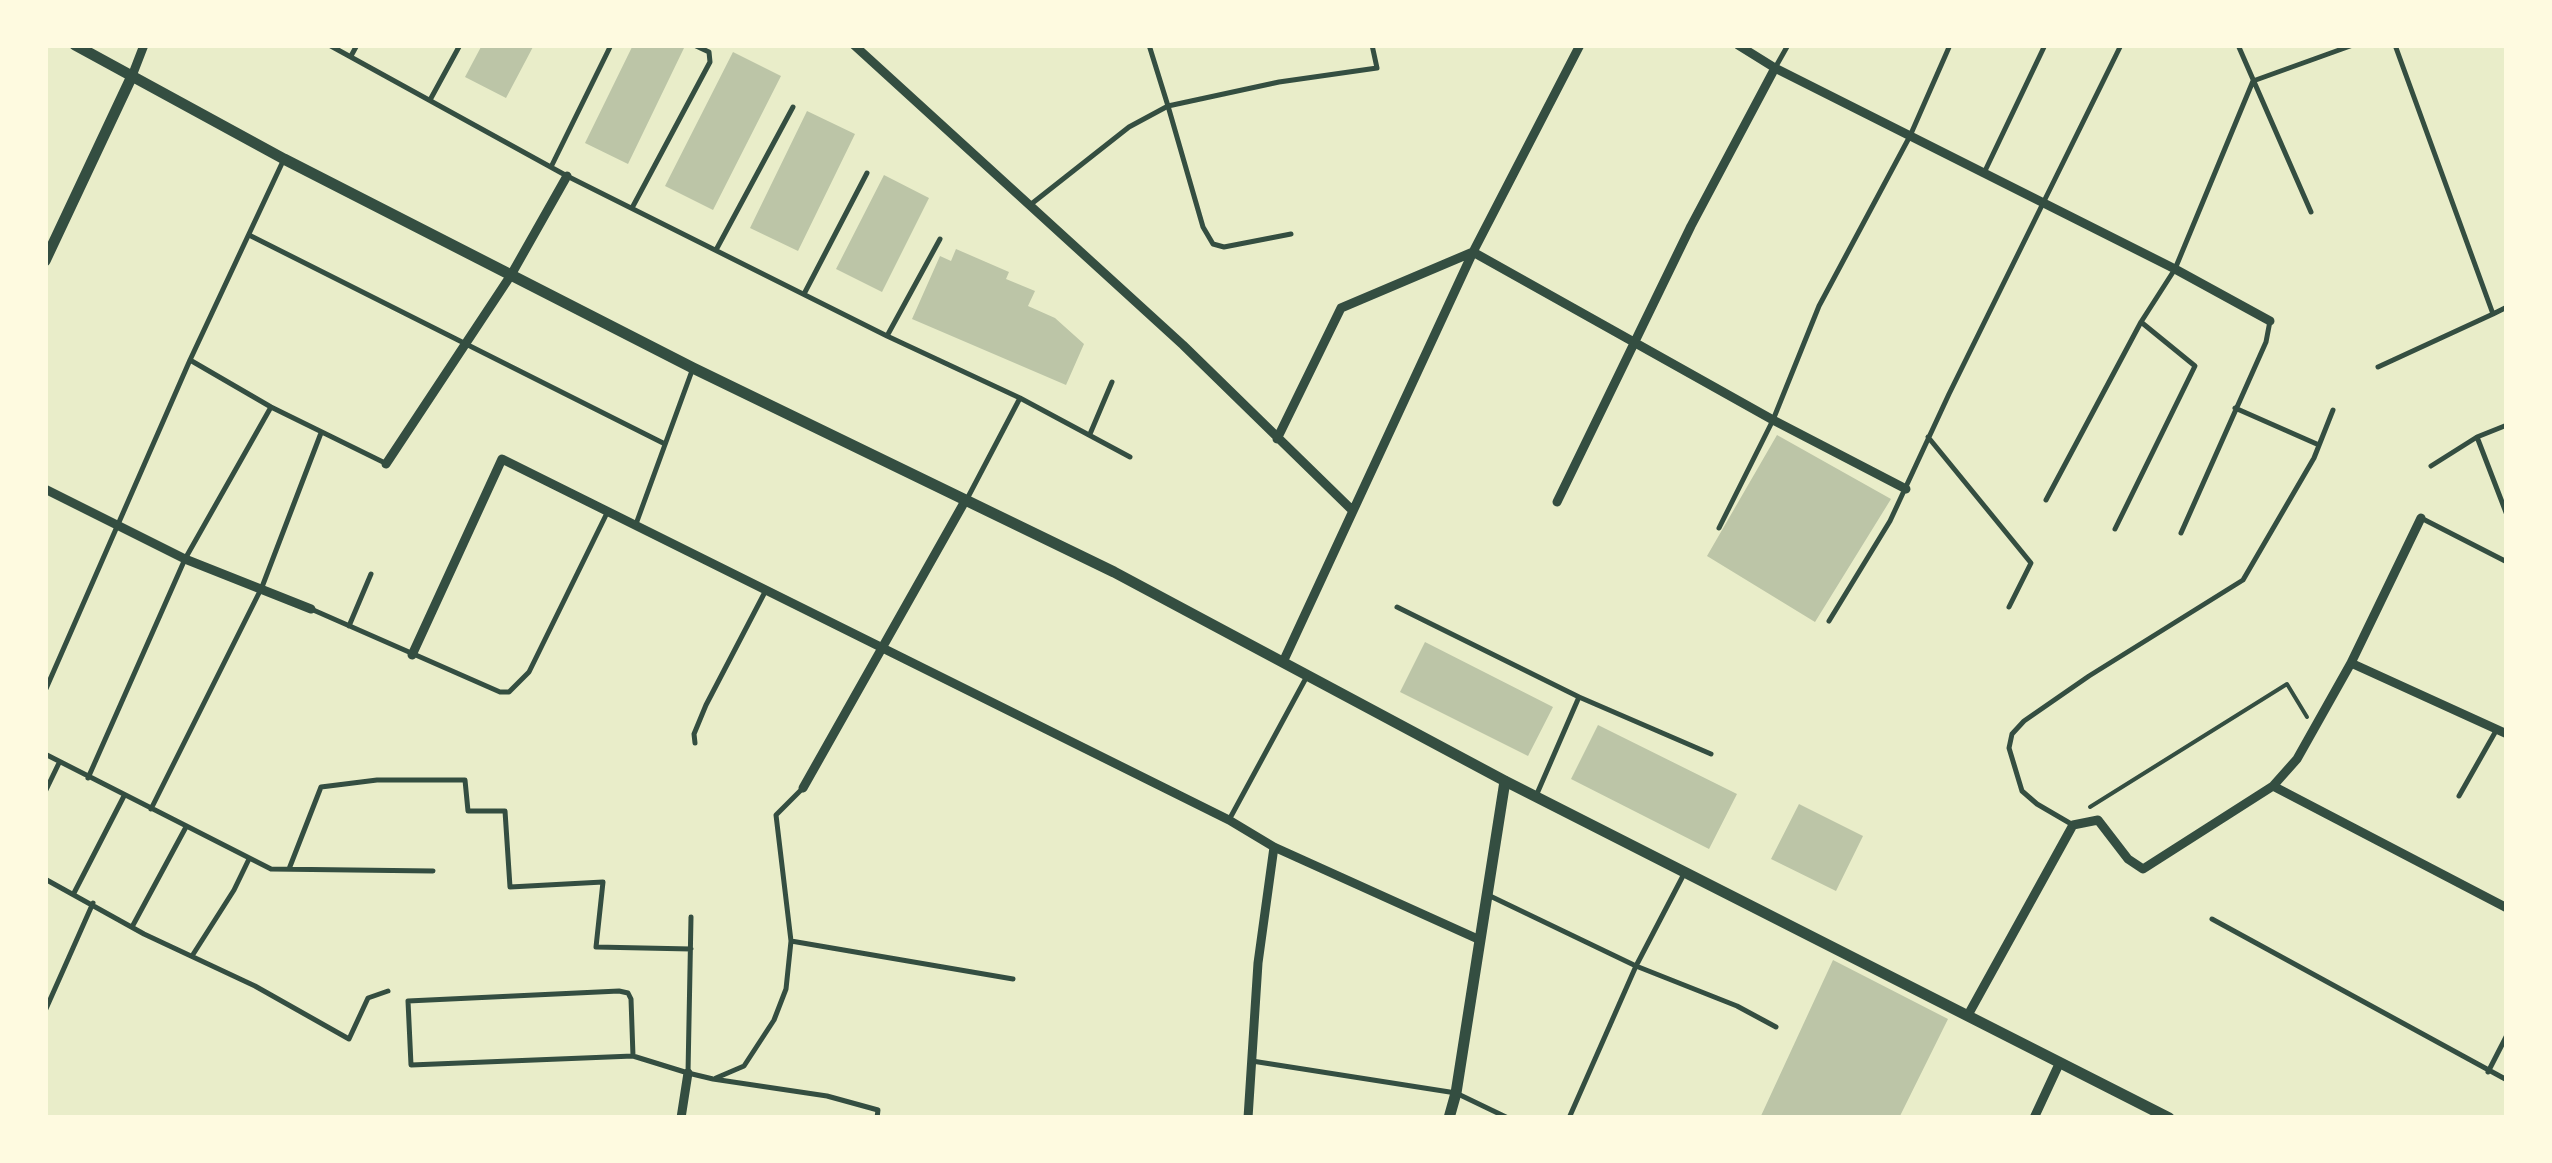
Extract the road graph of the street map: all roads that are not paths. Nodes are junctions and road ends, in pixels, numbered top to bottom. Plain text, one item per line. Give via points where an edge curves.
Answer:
1 (75, 45) edge
2 (144, 45) edge
3 (330, 45) edge
4 (357, 45) edge
5 (460, 45) edge
6 (611, 45) edge
7 (694, 45) edge
8 (854, 45) edge
9 (1149, 45) edge
10 (1372, 45) edge
11 (1580, 45) edge
12 (1738, 45) edge
13 (1788, 45) edge
14 (1950, 45) edge
15 (2045, 45) edge
16 (2121, 45) edge
17 (2238, 45) edge
18 (2353, 45) edge
19 (2394, 45) edge
20 (351, 56) junction
21 (1776, 68) junction
22 (132, 76) junction
23 (2253, 81) junction
24 (430, 100) junction
25 (1168, 106) junction
26 (793, 107) dead end
27 (1910, 136) junction
28 (284, 159) junction
29 (551, 167) junction
30 (867, 173) dead end
31 (1984, 174) junction
32 (568, 176) junction
33 (2042, 202) junction
34 (1030, 205) junction
35 (632, 208) junction
36 (2311, 212) dead end
37 (1290, 234) dead end
38 (249, 235) junction
39 (940, 238) dead end
40 (716, 250) junction
41 (1473, 252) junction
42 (45, 261) edge
43 (2175, 269) junction
44 (511, 275) junction
45 (804, 294) junction
46 (2507, 307) edge
47 (2493, 314) junction
48 (2270, 321) joint
49 (2141, 322) junction
50 (887, 336) junction
51 (1633, 342) junction
52 (465, 345) junction
53 (190, 360) junction
54 (2378, 367) dead end
55 (692, 368) junction
56 (1112, 382) dead end
57 (1020, 398) junction
58 (271, 407) junction
59 (2235, 408) junction
60 (2334, 410) dead end
61 (1773, 420) junction
62 (2507, 425) edge
63 (321, 433) junction
64 (1090, 434) junction
65 (1928, 437) junction
66 (2477, 437) junction
67 (1277, 439) junction
68 (665, 444) junction
69 (2319, 445) junction
70 (1130, 456) dead end
71 (386, 464) joint
72 (2430, 466) dead end
73 (1906, 489) junction
74 (45, 490) edge
75 (2046, 500) dead end
76 (966, 501) junction
77 (1557, 502) dead end
78 (608, 510) junction
79 (1352, 510) junction
80 (2507, 516) edge
81 (2421, 518) joint
82 (636, 524) junction
83 (118, 525) junction
84 (1719, 528) dead end
85 (2115, 530) dead end
86 (2180, 533) dead end
87 (185, 559) junction
88 (2507, 562) edge
89 (371, 574) dead end
90 (262, 587) junction
91 (766, 590) junction
92 (2009, 606) dead end
93 (1397, 608) dead end
94 (311, 609) joint
95 (1829, 622) dead end
96 (349, 626) junction
97 (881, 648) junction
98 (412, 654) junction
99 (1283, 662) junction
100 (2352, 663) junction
101 (1308, 675) junction
102 (45, 690) edge
103 (1579, 697) junction
104 (2502, 732) edge
105 (695, 743) dead end
106 (45, 754) edge
107 (1711, 754) dead end
108 (59, 762) junction
109 (88, 778) junction
110 (1505, 780) junction
111 (2273, 786) junction
112 (803, 788) joint
113 (45, 792) edge
114 (124, 796) junction
115 (1536, 796) junction
116 (2459, 796) dead end
117 (151, 809) junction
118 (1229, 820) junction
119 (2073, 824) junction
120 (186, 827) junction
121 (1274, 847) junction
122 (249, 858) junction
123 (289, 869) junction
124 (433, 871) dead end
125 (1685, 872) junction
126 (45, 879) edge
127 (74, 894) junction
128 (1486, 894) junction
129 (93, 903) junction
130 (2507, 908) edge
131 (690, 917) dead end
132 (2212, 919) dead end
133 (132, 927) junction
134 (791, 940) junction
135 (1480, 940) junction
136 (691, 949) junction
137 (192, 956) junction
138 (1636, 966) junction
139 (1013, 979) dead end
140 (388, 991) dead end
141 (45, 1011) edge
142 (1968, 1014) junction
143 (1776, 1027) dead end
144 (2507, 1035) edge
145 (633, 1056) junction
146 (1250, 1061) junction
147 (2060, 1062) junction
148 (2488, 1072) junction
149 (688, 1073) junction
150 (713, 1080) junction
151 (2507, 1080) edge
152 (1456, 1093) junction
153 (682, 1118) edge
154 (877, 1118) edge
155 (1248, 1118) edge
156 (1449, 1118) edge
157 (1508, 1118) edge
158 (1570, 1118) edge
159 (2034, 1118) edge
160 (2169, 1118) edge

1 - 22 street
2 - 22 street
3 - 20 lane
4 - 20 lane
5 - 24 lane
6 - 29 lane
7 - 35 lane via 708,52 710,62
8 - 34 street
9 - 25 lane
10 - 25 lane via 1377,68
11 - 41 street
12 - 21 street
13 - 21 lane
14 - 27 lane
15 - 31 lane
16 - 33 lane
17 - 23 lane
18 - 23 lane
19 - 47 lane
20 - 24 lane
21 - 27 street
21 - 51 street
22 - 28 street
22 - 42 street
23 - 36 lane
23 - 43 lane
24 - 29 lane
25 - 34 lane
25 - 37 lane via 1213,244
26 - 40 lane
27 - 31 street
27 - 61 lane via 1819,306
28 - 38 lane
28 - 44 street
29 - 32 lane
30 - 45 lane
31 - 33 street
32 - 35 lane
32 - 44 street
33 - 43 street
33 - 65 lane
34 - 67 street
35 - 40 lane
38 - 52 lane
38 - 53 lane
39 - 50 lane
40 - 45 lane
41 - 51 street
41 - 67 street via 1341,308
41 - 79 street
43 - 48 street
43 - 49 lane
44 - 52 street
44 - 55 street
45 - 50 lane
46 - 47 lane
47 - 54 lane
48 - 59 lane
49 - 75 lane
49 - 85 lane via 2195,366
50 - 57 lane
51 - 61 street
51 - 77 street
52 - 68 lane
52 - 71 street
53 - 58 lane
53 - 83 lane
55 - 68 lane
55 - 76 street
56 - 64 lane
57 - 64 lane
57 - 76 lane
58 - 63 lane
58 - 87 lane
59 - 69 lane
59 - 86 lane
60 - 69 lane
61 - 73 street
61 - 84 lane
62 - 66 lane
63 - 71 lane
63 - 90 lane
64 - 70 lane
65 - 73 lane
65 - 92 lane via 2031,563
66 - 72 lane
66 - 80 lane
67 - 79 street
68 - 82 lane
69 - 119 lane via 2243,580 2015,730 2010,748 2022,790
73 - 95 lane
74 - 83 street
76 - 97 street
76 - 99 street
78 - 82 street
78 - 98 lane via 516,688 500,692
78 - 98 street via 502,459
79 - 99 street
81 - 88 lane
81 - 100 street
82 - 91 street
83 - 87 street
83 - 102 lane
87 - 90 street
87 - 109 lane
89 - 96 lane
90 - 94 street
90 - 117 lane
91 - 97 street
91 - 105 lane via 706,704
93 - 103 lane
94 - 96 lane
96 - 98 lane
97 - 112 street
97 - 118 street
99 - 101 street
100 - 104 street
100 - 111 street via 2297,758
101 - 110 street
101 - 118 lane
103 - 107 lane
103 - 115 lane
104 - 116 lane
106 - 108 lane
108 - 109 lane
108 - 113 lane
109 - 114 lane
110 - 115 street
110 - 128 street
111 - 119 street via 2144,869 2098,820
111 - 130 street
112 - 134 lane via 776,816
114 - 117 lane
114 - 127 lane
115 - 125 street
117 - 120 lane
118 - 121 street
119 - 142 street
120 - 122 lane
120 - 133 lane
121 - 135 street
121 - 146 street
122 - 123 lane
122 - 137 lane
123 - 124 lane
123 - 136 lane via 321,787 464,780 468,811 505,811 510,887 604,882 596,947
125 - 138 lane
125 - 142 street
126 - 127 lane
127 - 129 lane
128 - 135 street
128 - 138 lane
129 - 133 lane
129 - 141 lane
131 - 136 lane
132 - 148 lane
133 - 137 lane
134 - 139 lane
134 - 150 lane via 786,990 774,1020 744,1066
135 - 152 street
136 - 149 lane
137 - 140 lane via 349,1039 368,998
138 - 143 lane
138 - 158 lane
142 - 147 street
144 - 148 lane
145 - 145 lane via 628,993 408,1001 411,1065
145 - 149 lane
146 - 152 lane
146 - 155 street
147 - 159 street
147 - 160 street
148 - 151 lane
149 - 150 lane
149 - 153 street
150 - 154 lane via 828,1096 878,1110
152 - 156 street
152 - 157 lane

